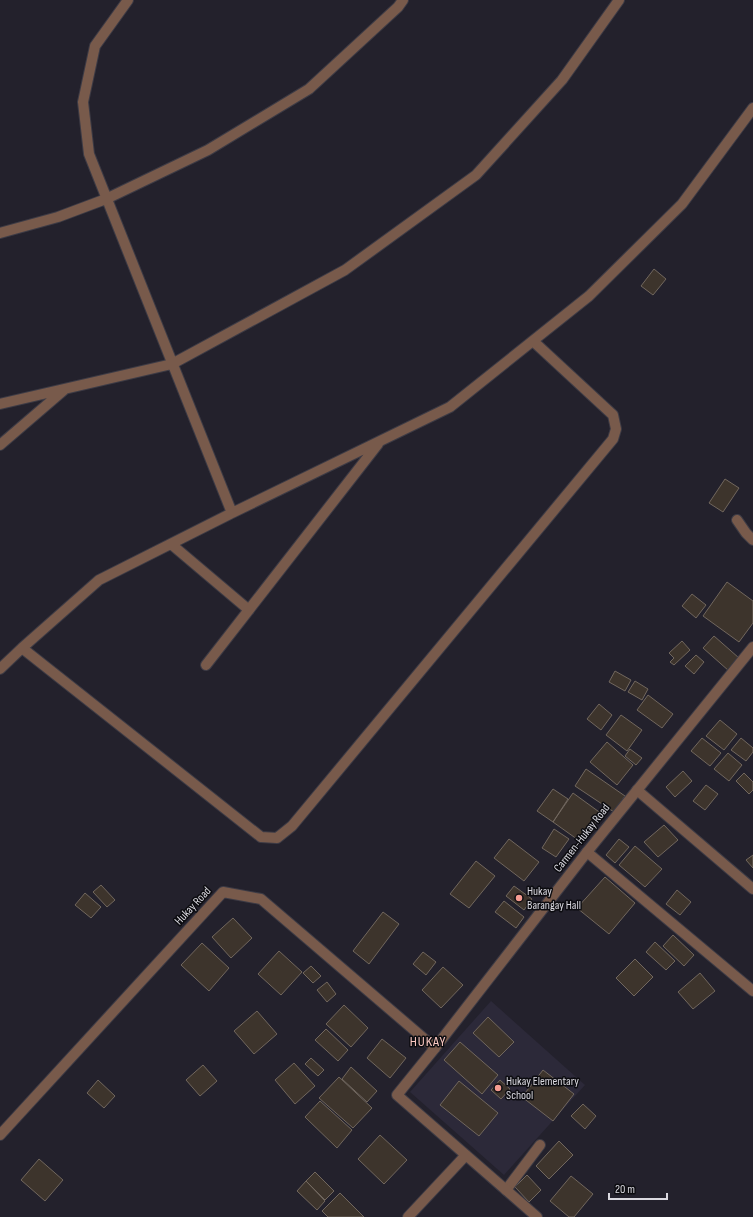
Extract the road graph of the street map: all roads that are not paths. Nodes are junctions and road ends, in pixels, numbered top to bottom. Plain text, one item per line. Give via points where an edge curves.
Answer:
1 (128, 0) edge
2 (403, 0) edge
3 (619, 0) edge
4 (753, 108) edge
5 (106, 199) junction
6 (0, 233) edge
7 (533, 341) junction
8 (172, 364) junction
9 (65, 389) junction
10 (0, 404) edge
11 (380, 441) junction
12 (0, 445) edge
13 (232, 513) junction
14 (738, 520) dead end
15 (753, 540) edge
16 (171, 544) junction
17 (249, 610) junction
18 (753, 647) edge
19 (22, 648) junction
20 (206, 664) dead end
21 (0, 669) edge
22 (637, 790) junction
23 (587, 852) junction
24 (753, 889) edge
25 (753, 991) edge
26 (435, 1048) junction
27 (0, 1135) edge
28 (540, 1145) dead end
29 (466, 1155) junction
30 (506, 1190) junction
31 (408, 1217) edge
32 (537, 1217) edge

1 - 5 street via 95,46 83,102 88,154
2 - 5 street via 309,89 208,150
3 - 8 street via 562,80 476,175 345,270
4 - 7 street via 682,204 589,296
5 - 6 street via 58,217
5 - 8 street
7 - 11 street via 450,407
7 - 19 street via 613,415 616,429 613,439 292,826 277,838 261,837
8 - 9 street
8 - 13 street
9 - 10 street
9 - 12 street
11 - 13 street
11 - 17 street
13 - 16 street
14 - 15 street
16 - 17 street
16 - 19 street via 100,580
17 - 20 street
18 - 22 street, Carmen-Hukay Road
19 - 21 street
22 - 23 street, Carmen-Hukay Road
22 - 24 street
23 - 25 street
23 - 26 street, Carmen-Hukay Road
26 - 27 street, Hukay Road via 261,900 223,892
26 - 29 street, Carmen-Hukay Road via 397,1095
28 - 30 street
29 - 30 street
29 - 31 street
30 - 32 street

